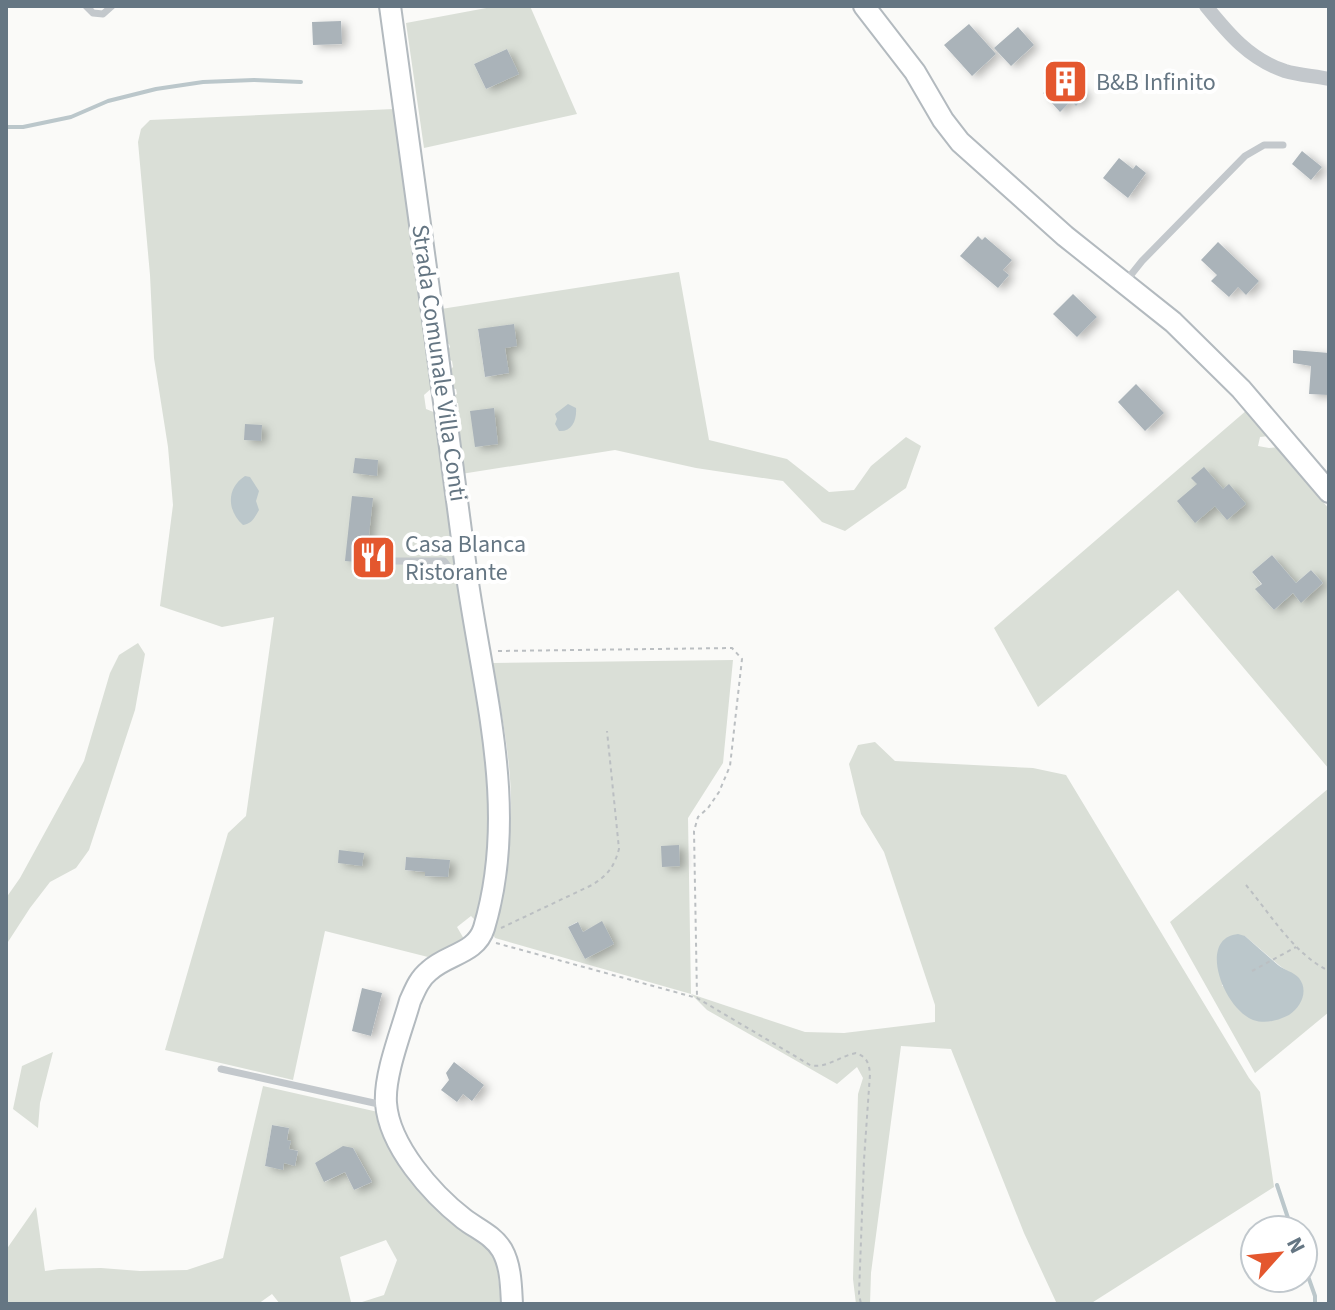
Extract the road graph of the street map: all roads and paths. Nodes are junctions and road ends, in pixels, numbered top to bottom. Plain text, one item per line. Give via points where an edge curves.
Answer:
1 (86, 6) edge
2 (112, 6) edge
3 (390, 6) edge
4 (864, 6) edge
5 (1206, 6) edge
6 (1329, 79) edge
7 (1283, 145) dead end
8 (1125, 283) junction
9 (1329, 492) edge
10 (391, 561) dead end
11 (467, 576) junction
12 (480, 652) junction
13 (607, 731) dead end
14 (1246, 885) dead end
15 (480, 938) junction
16 (1296, 947) junction
17 (1252, 971) dead end
18 (1329, 971) edge
19 (697, 998) junction
20 (221, 1069) dead end
21 (386, 1106) junction
22 (512, 1304) edge
23 (861, 1304) edge

1 - 2 lane via 99,14
3 - 11 street, Strada Comunale Villa Conti
4 - 8 street via 960,142
5 - 6 street via 1233,40 1256,57 1284,71
7 - 8 lane via 1264,145 1245,156
8 - 9 street via 1241,389
10 - 11 lane via 444,561 454,574
11 - 12 street, Strada Comunale Villa Conti
12 - 15 street, Strada Comunale Villa Conti via 495,741 499,816 496,870
12 - 19 path via 732,648 742,659 730,766 694,831
13 - 15 path via 619,849 615,865 592,885
14 - 16 path
15 - 19 path
15 - 21 street via 436,965 415,989
16 - 17 path
16 - 18 path
19 - 23 path via 810,1065 824,1066 856,1053 869,1063
20 - 21 lane
21 - 22 street via 394,1132 423,1179 502,1250

